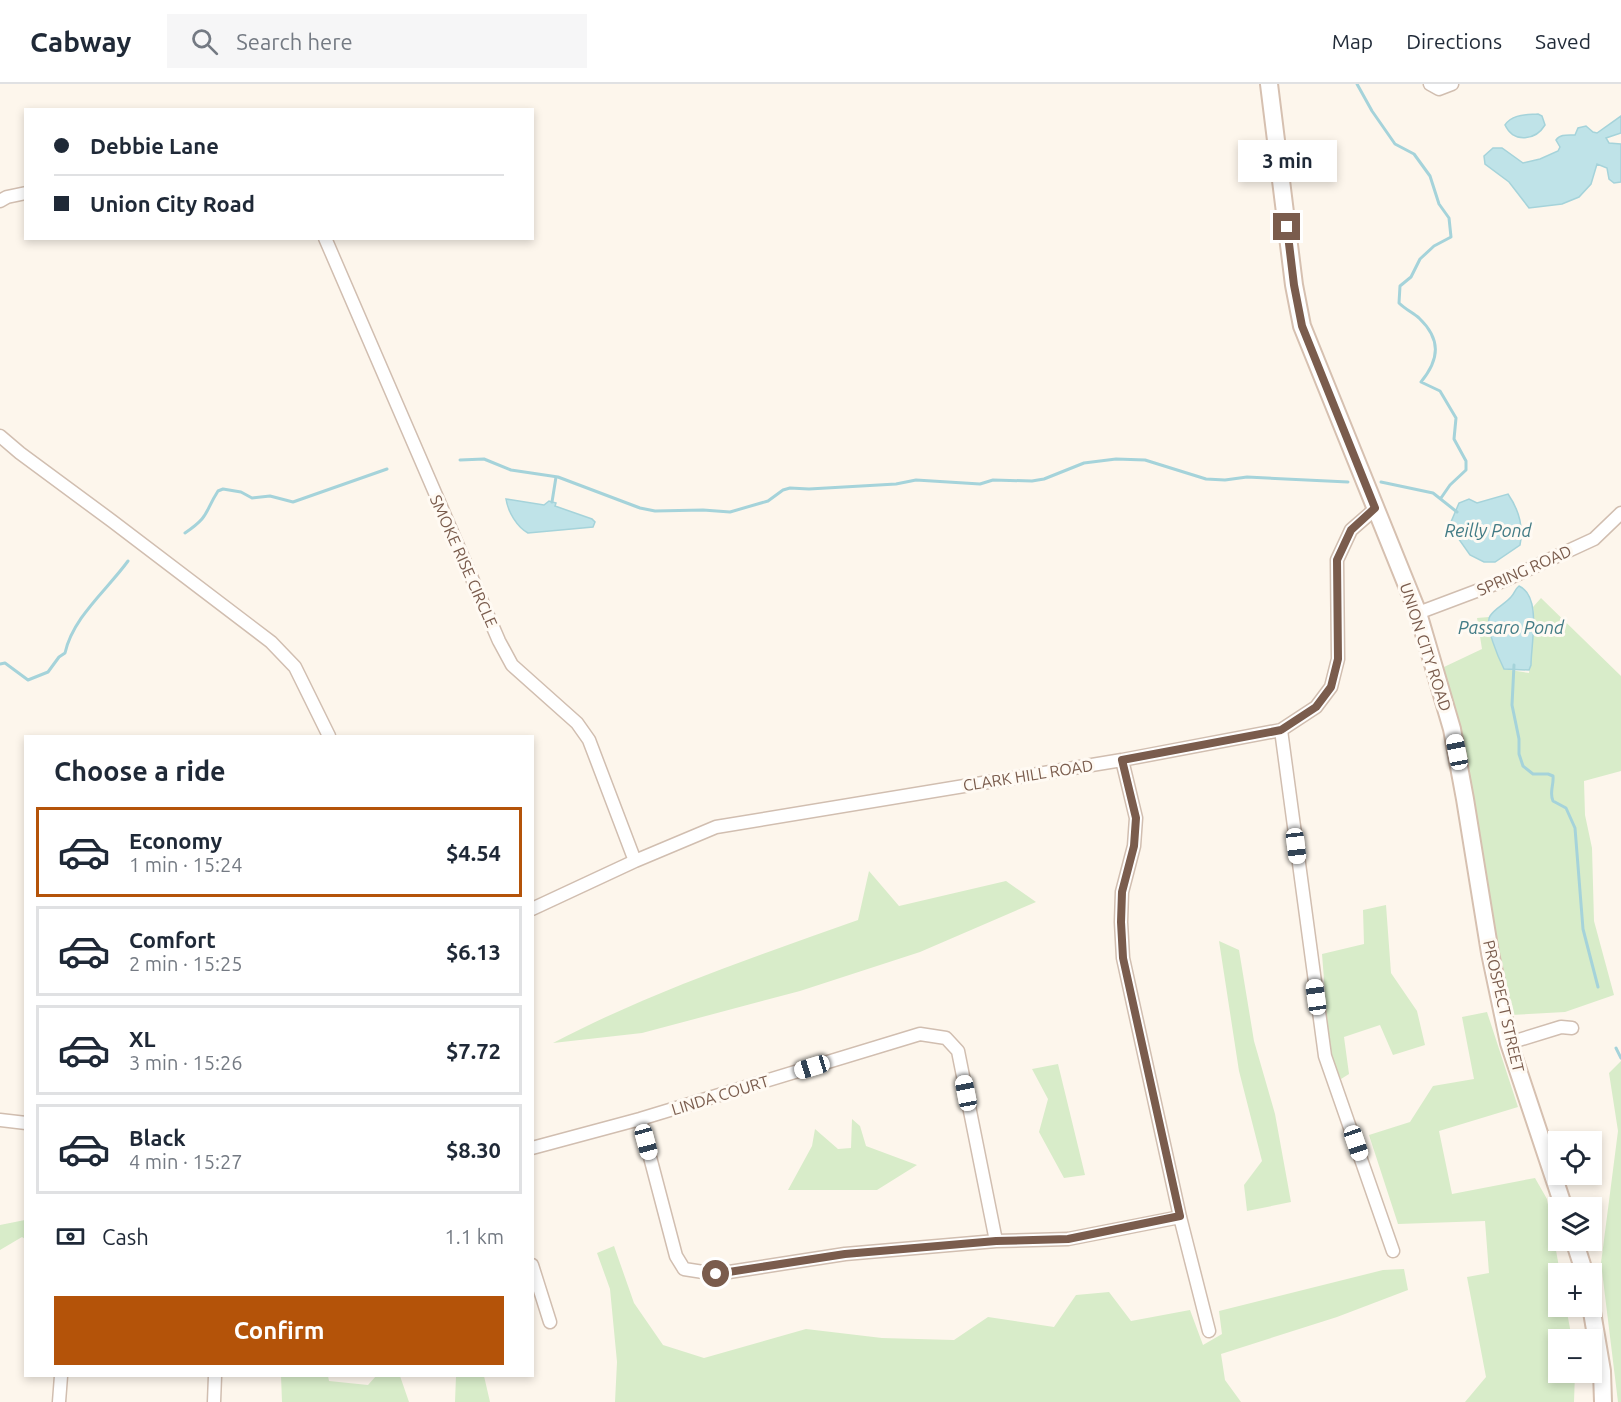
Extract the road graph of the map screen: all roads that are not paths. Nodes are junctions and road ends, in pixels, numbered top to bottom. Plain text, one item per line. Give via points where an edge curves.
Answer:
1 (1269, 84) edge
2 (1430, 84) edge
3 (1452, 84) edge
4 (24, 193) edge
5 (0, 201) edge
6 (326, 240) edge
7 (0, 436) edge
8 (1375, 508) junction
9 (1621, 513) edge
10 (1418, 613) junction
11 (1281, 730) junction
12 (329, 735) edge
13 (1122, 760) junction
14 (1466, 799) joint
15 (635, 861) junction
16 (534, 908) edge
17 (1572, 1028) dead end
18 (1509, 1043) junction
19 (640, 1119) junction
20 (0, 1120) edge
21 (24, 1123) edge
22 (534, 1147) edge
23 (1560, 1197) edge
24 (1180, 1216) junction
25 (996, 1241) junction
26 (1393, 1251) dead end
27 (534, 1271) edge
28 (1593, 1317) edge
29 (550, 1322) dead end
30 (1209, 1330) dead end
31 (62, 1377) edge
32 (215, 1377) edge
33 (59, 1402) edge
34 (214, 1402) edge
35 (1603, 1402) edge

1 - 8 main road, UNION CITY ROAD via 1302,326
2 - 3 street via 1440,89
4 - 5 street
6 - 15 street, SMOKE RISE CIRCLE via 500,641 512,665 577,723 589,740
7 - 12 street via 270,642 295,667
8 - 10 main road, UNION CITY ROAD
8 - 11 street, CLARK HILL ROAD via 1351,530 1337,560 1338,659 1331,687 1316,707
9 - 10 street, SPRING ROAD via 1594,539 1503,581
10 - 14 main road, UNION CITY ROAD via 1452,729
11 - 13 street, CLARK HILL ROAD
11 - 26 street via 1324,1056
13 - 15 street, CLARK HILL ROAD via 716,827
13 - 24 street via 1136,818 1134,846 1122,892 1123,958
14 - 18 main road, PROSPECT STREET
15 - 16 street, CLARK HILL ROAD
17 - 18 street via 1561,1027
18 - 23 main road, PROSPECT STREET
19 - 22 street, LINDA COURT
19 - 25 street via 676,1256 684,1269 716,1274 845,1254
19 - 25 street, LINDA COURT via 920,1034 946,1038 958,1051
20 - 21 street
24 - 25 street via 1068,1239
24 - 30 street
27 - 29 street
28 - 35 main road
31 - 33 street
32 - 34 street

